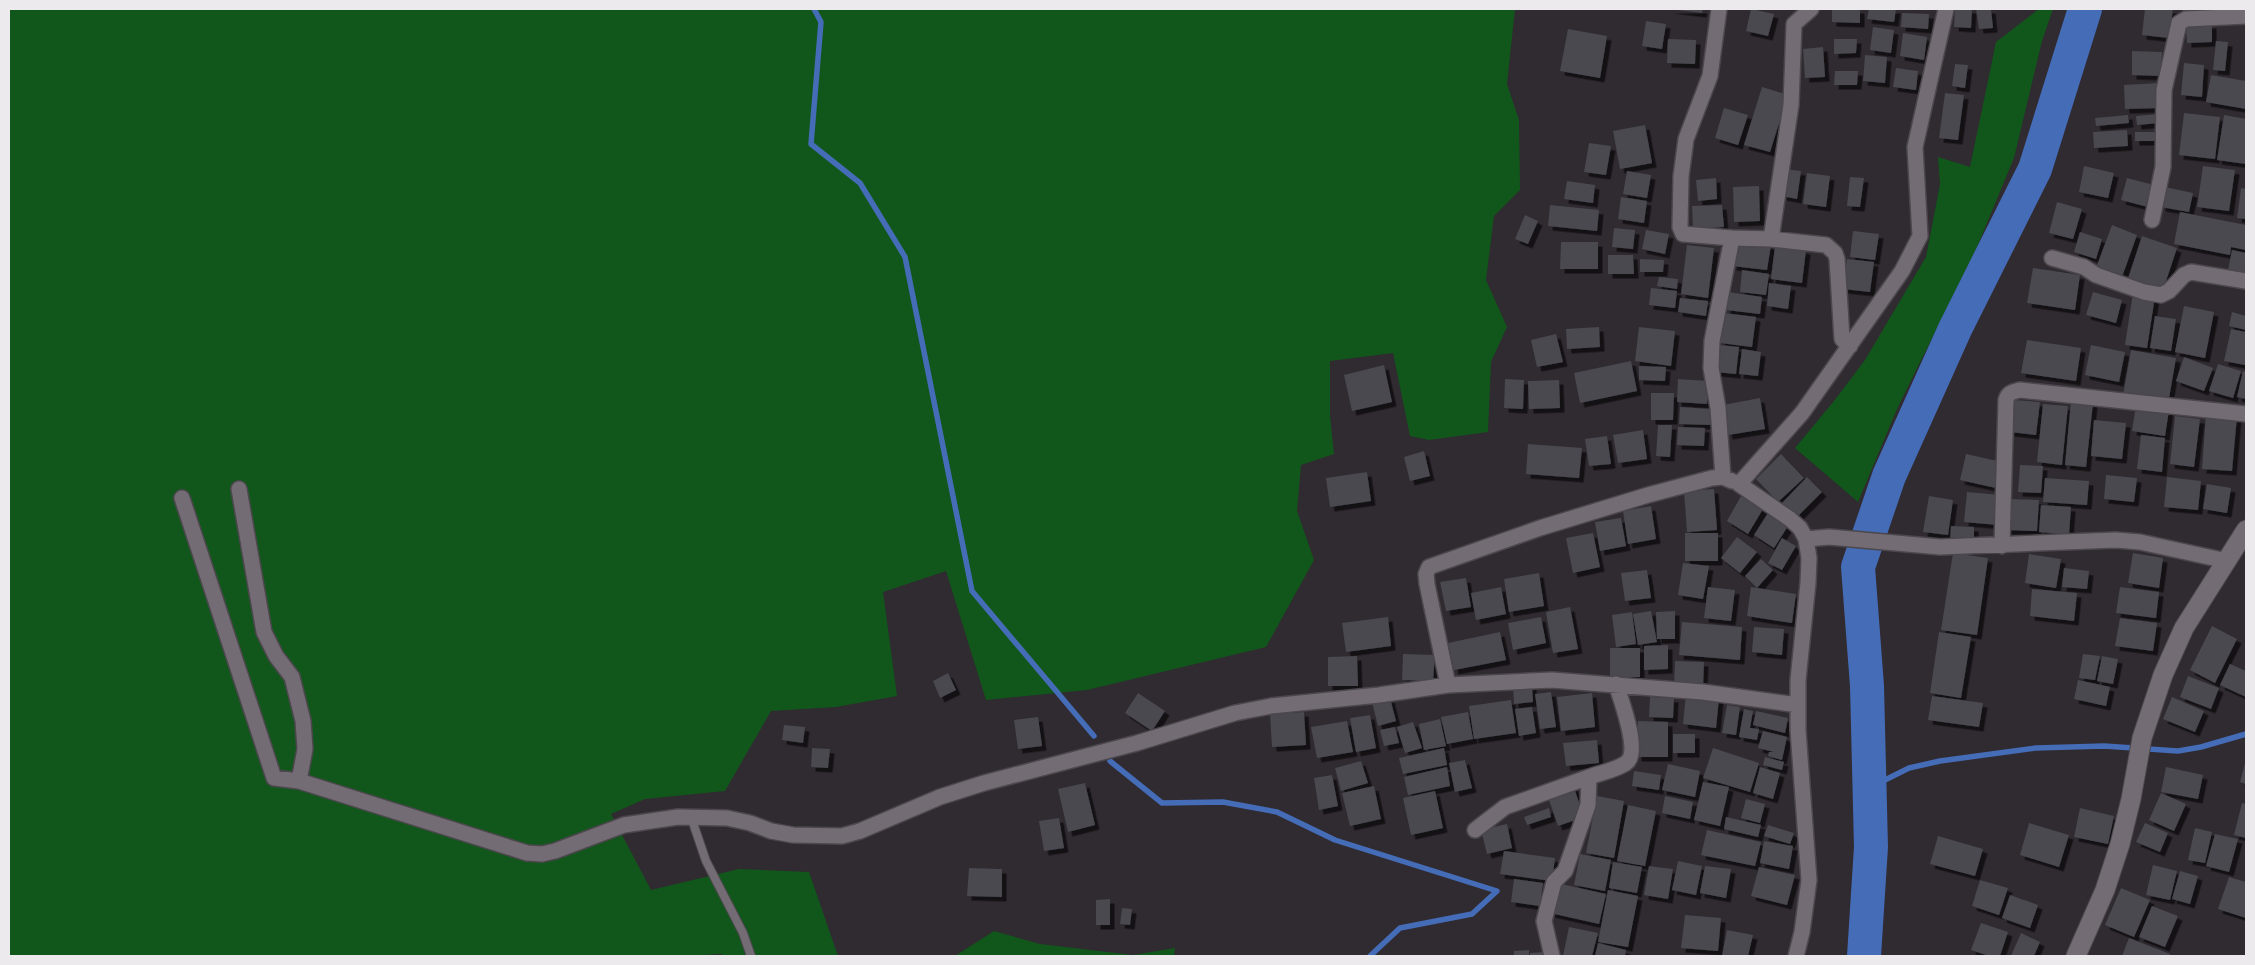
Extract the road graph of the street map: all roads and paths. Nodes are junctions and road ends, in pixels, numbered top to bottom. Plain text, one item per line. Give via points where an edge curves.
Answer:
1 (1718, 9) edge
2 (1811, 9) edge
3 (1946, 9) edge
4 (2246, 16) edge
5 (2152, 220) dead end
6 (1732, 238) junction
7 (1771, 239) junction
8 (2052, 258) dead end
9 (2246, 281) edge
10 (1850, 346) junction
11 (2246, 414) edge
12 (1723, 477) junction
13 (1739, 484) junction
14 (238, 489) dead end
15 (182, 498) dead end
16 (2246, 530) edge
17 (1806, 539) junction
18 (2002, 546) junction
19 (2227, 561) junction
20 (1616, 684) junction
21 (1448, 685) junction
22 (1798, 705) junction
23 (1589, 777) junction
24 (299, 781) junction
25 (691, 817) junction
26 (1475, 830) dead end
27 (751, 956) edge
28 (1552, 956) edge
29 (1796, 956) edge
30 (2076, 956) edge

1 - 6 street via 1710,76 1686,139 1680,227 1683,234
2 - 7 street via 1794,24 1790,105
3 - 10 street via 1915,147 1920,236 1902,271
4 - 5 street via 2186,18 2179,23 2164,90 2163,167
6 - 7 street
6 - 12 street via 1712,341 1711,368 1718,408
7 - 10 street via 1826,245 1835,253 1842,339
8 - 9 street via 2084,267 2096,276 2161,296 2191,272
10 - 13 street via 1802,413
11 - 18 street via 2020,390 2012,392 2006,400
12 - 13 street
12 - 21 street via 1618,504 1429,568 1427,584
13 - 17 street via 1790,518
14 - 24 street via 264,632 292,677 303,721 305,749
15 - 24 street via 274,778
16 - 19 street
17 - 18 street via 1829,537 1940,547
17 - 22 street via 1808,583
18 - 19 street via 2107,540 2140,542
19 - 30 street via 2184,628 2163,675 2142,738 2122,835 2108,881
20 - 21 street via 1552,680
20 - 22 street
20 - 23 street via 1632,741 1632,754 1627,763
21 - 25 street via 1235,713 1137,743 984,783 842,836 793,835 727,818
22 - 29 street via 1809,880
23 - 26 street via 1505,807
23 - 28 street via 1588,805 1565,871 1554,882 1544,922
24 - 25 street via 527,853 555,851 624,825
25 - 27 lane via 706,860 743,933

